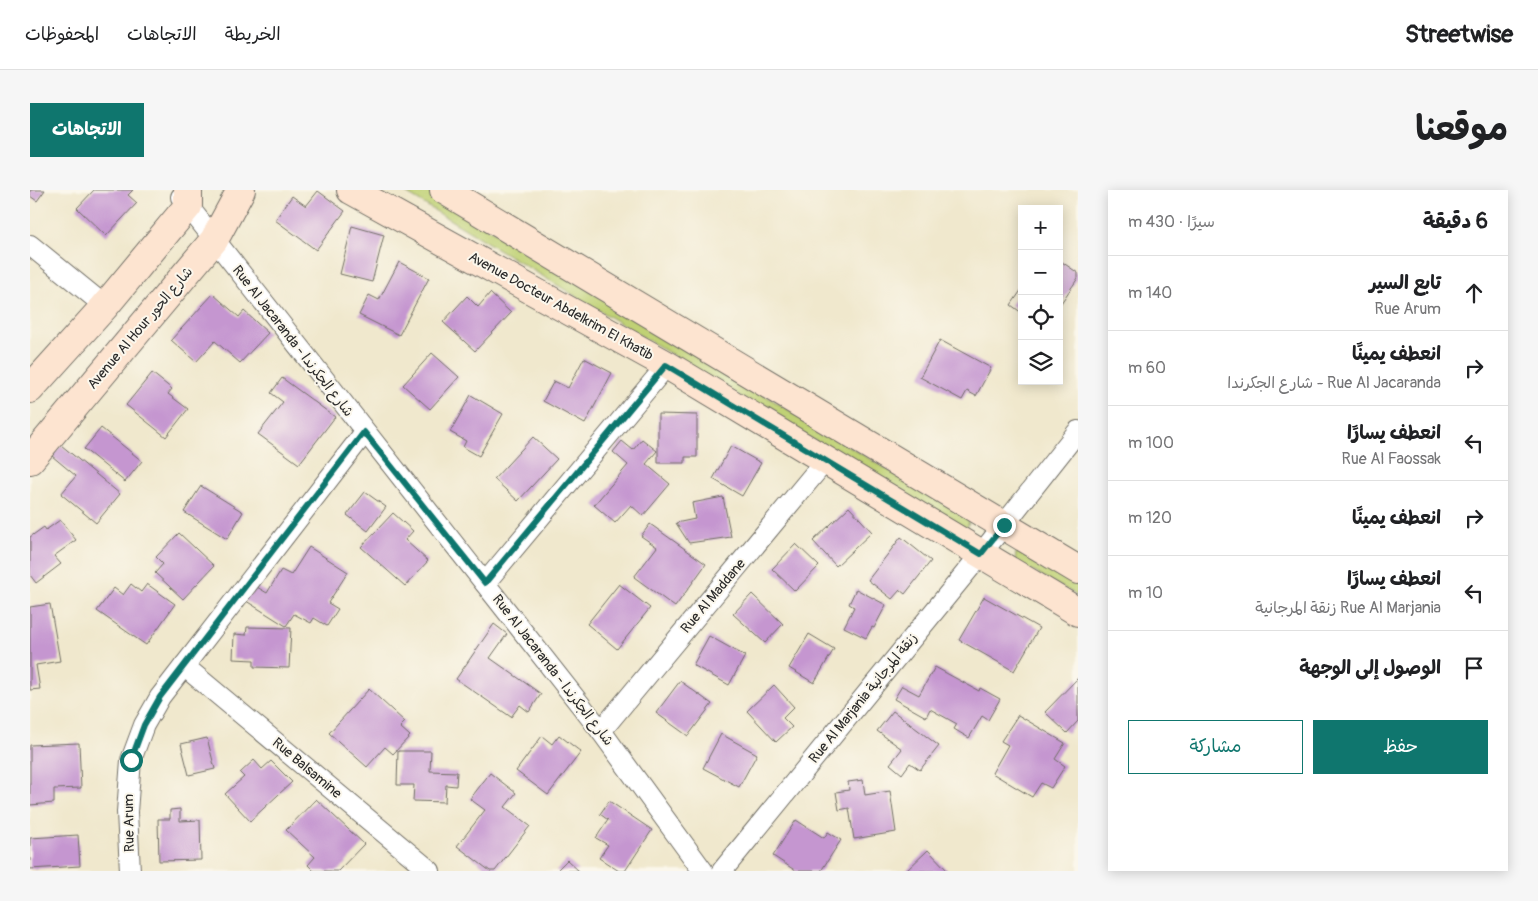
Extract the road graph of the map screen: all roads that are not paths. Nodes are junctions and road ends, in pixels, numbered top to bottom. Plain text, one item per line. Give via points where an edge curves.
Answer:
1 (241, 190) edge
2 (351, 190) edge
3 (444, 190) edge
4 (184, 195) edge
5 (214, 240) junction
6 (30, 245) edge
7 (105, 306) junction
8 (666, 365) junction
9 (30, 389) edge
10 (1078, 431) edge
11 (364, 432) junction
12 (30, 460) edge
13 (825, 461) junction
14 (1004, 525) junction
15 (981, 554) junction
16 (1078, 570) edge
17 (485, 583) junction
18 (1078, 612) edge
19 (184, 666) junction
20 (601, 731) junction
21 (130, 871) edge
22 (430, 871) edge
23 (703, 871) edge
24 (722, 871) edge

1 - 5 main road, Avenue Al Hour شارع الحور
2 - 8 main road, Avenue Docteur Abdelkrim El Khatib
3 - 14 main road
4 - 5 street, Rue Al Jacaranda - شارع الجكرندا
4 - 7 main road
5 - 11 street, Rue Al Jacaranda - شارع الجكرندا
5 - 12 main road, Avenue Al Hour شارع الحور
6 - 7 street
7 - 9 main road
8 - 13 main road, Avenue Docteur Abdelkrim El Khatib
8 - 17 street
10 - 14 street, Rue Al Marjania زنقة المرجانية
11 - 17 street, Rue Al Jacaranda - شارع الجكرندا
11 - 19 street, Rue Arum
13 - 15 main road, Avenue Docteur Abdelkrim El Khatib
13 - 20 street, Rue Al Maddane
14 - 15 street, Rue Al Marjania زنقة المرجانية
14 - 16 main road
15 - 18 main road, Avenue Docteur Abdelkrim El Khatib
15 - 24 street, Rue Al Marjania زنقة المرجانية
17 - 20 street, Rue Al Jacaranda - شارع الجكرندا
19 - 21 street, Rue Arum via 144,725 131,760 126,812
19 - 22 street, Rue Balsamine
20 - 23 street, Rue Al Jacaranda - شارع الجكرندا

